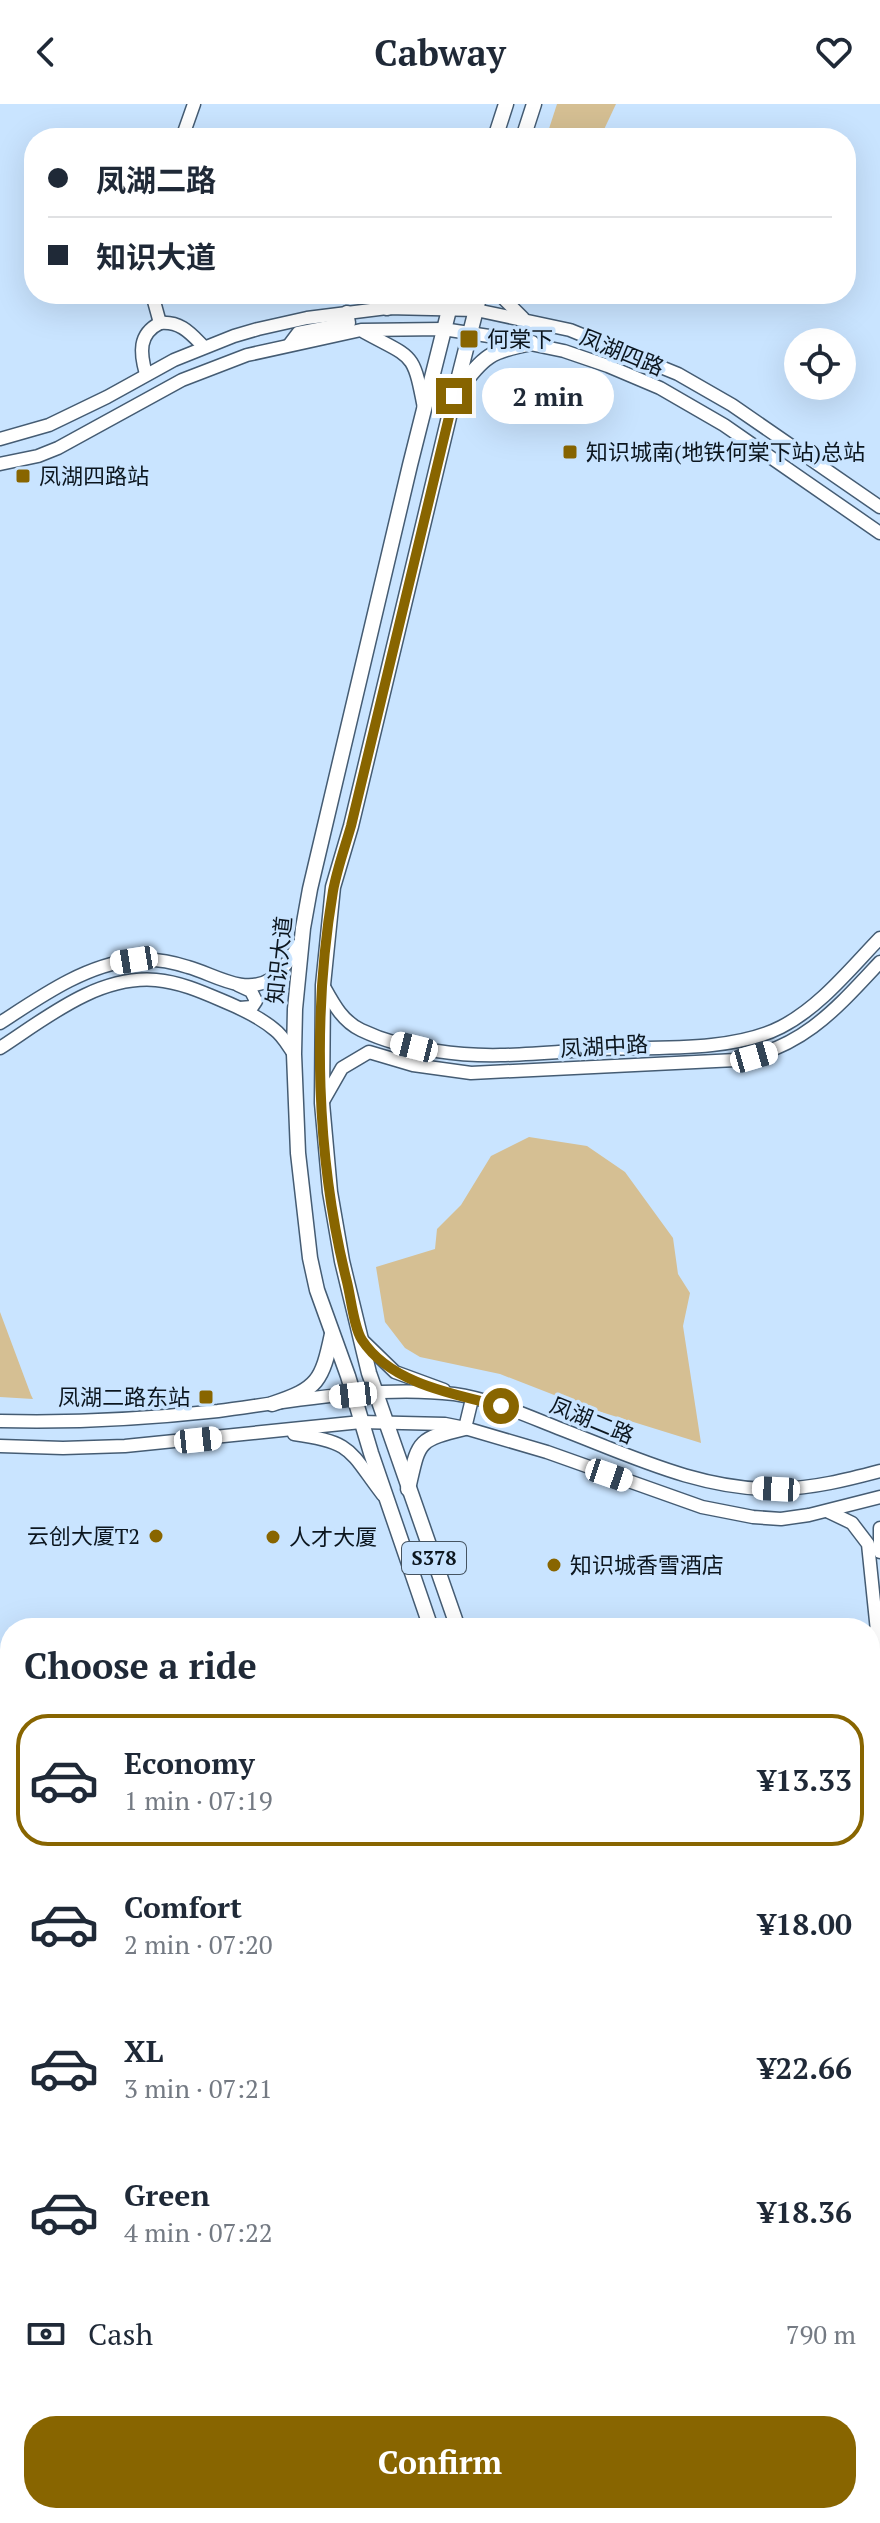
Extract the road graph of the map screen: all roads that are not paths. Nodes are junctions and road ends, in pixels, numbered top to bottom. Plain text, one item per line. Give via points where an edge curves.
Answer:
1 (194, 104) edge
2 (506, 104) edge
3 (534, 104) edge
4 (186, 128) edge
5 (498, 128) edge
6 (526, 128) edge
7 (155, 304) edge
8 (398, 304) edge
9 (424, 304) edge
10 (450, 304) edge
11 (459, 304) edge
12 (478, 304) edge
13 (509, 304) edge
14 (387, 308) junction
15 (476, 310) junction
16 (347, 312) junction
17 (160, 323) junction
18 (542, 324) junction
19 (443, 329) junction
20 (361, 330) junction
21 (570, 330) junction
22 (470, 334) junction
23 (532, 343) junction
24 (289, 345) junction
25 (204, 347) junction
26 (564, 351) junction
27 (146, 374) junction
28 (454, 396) junction
29 (422, 416) junction
30 (446, 429) junction
31 (0, 439) edge
32 (0, 464) edge
33 (880, 507) edge
34 (880, 533) edge
35 (880, 938) edge
36 (302, 940) junction
37 (880, 962) edge
38 (238, 985) junction
39 (323, 985) junction
40 (240, 1008) junction
41 (0, 1023) edge
42 (372, 1034) junction
43 (0, 1048) edge
44 (369, 1052) junction
45 (294, 1054) junction
46 (322, 1103) junction
47 (332, 1334) junction
48 (361, 1339) junction
49 (376, 1393) junction
50 (455, 1394) junction
51 (353, 1395) junction
52 (472, 1399) junction
53 (272, 1404) junction
54 (0, 1421) edge
55 (361, 1422) junction
56 (385, 1422) junction
57 (465, 1428) junction
58 (275, 1432) junction
59 (0, 1446) edge
60 (880, 1471) edge
61 (408, 1489) junction
62 (880, 1497) edge
63 (389, 1503) junction
64 (827, 1511) junction
65 (880, 1528) edge
66 (880, 1552) edge
67 (428, 1618) edge
68 (455, 1618) edge
69 (876, 1618) edge

1 - 4 street
2 - 5 main road
3 - 6 main road
7 - 17 street
8 - 14 main road
9 - 14 street, 凤湖四路
10 - 19 main road, 知识大道 / S378
11 - 15 street, 凤湖四路
12 - 15 main road, 知识大道 / S378
13 - 18 street via 522,318
14 - 16 street, 凤湖四路
15 - 18 street, 凤湖四路
15 - 22 main road, 知识大道 / S378
16 - 24 street via 349,323 298,333
16 - 25 street, 凤湖四路 via 258,329
17 - 25 street via 184,328
17 - 27 street via 142,340
18 - 21 street, 凤湖四路
19 - 20 street, 凤湖四路
19 - 22 street, 凤湖四路
19 - 29 main road, 知识大道 / S378
20 - 24 street, 凤湖四路
20 - 29 street via 396,347 413,363
21 - 26 street
21 - 33 street, 凤湖四路 via 707,390
22 - 23 street, 凤湖四路
22 - 28 main road, 知识大道 / S378
23 - 26 street, 凤湖四路
23 - 28 main road via 495,351
24 - 32 street, 凤湖四路 via 208,368 82,437 38,456
25 - 27 street, 凤湖四路
26 - 34 street, 凤湖四路 via 630,374 684,401
27 - 31 street, 凤湖四路 via 58,421
28 - 30 main road, 知识大道 / S378
29 - 30 main road
29 - 36 main road, 知识大道 / S378
30 - 39 main road, 知识大道 / S378 via 333,887
35 - 42 street, 凤湖中路 via 801,1013 780,1028 746,1040 484,1055 438,1051
36 - 38 street via 270,979
36 - 45 main road, 知识大道 / S378
37 - 44 street, 凤湖中路 via 806,1034 754,1057 471,1073
38 - 40 street via 251,991 256,1001
38 - 41 street via 171,962 117,962 86,973
39 - 42 street, 凤湖中路 via 344,1018
39 - 46 main road, 知识大道 / S378
40 - 43 street via 179,984 130,981 75,1001
40 - 45 street via 275,1029
42 - 44 street via 361,1039
44 - 46 street via 342,1068
45 - 47 main road, 知识大道 / S378 via 306,1228 317,1290
46 - 48 main road, 知识大道 / S378 via 339,1247
47 - 51 main road, 知识大道 / S378
47 - 53 main road via 318,1379 298,1395
48 - 49 main road, 知识大道 / S378
48 - 50 street via 395,1372
49 - 50 street, 凤湖二路
49 - 51 street, 凤湖二路
49 - 56 main road, 知识大道 / S378
50 - 52 street, 凤湖二路
51 - 53 street, 凤湖二路
51 - 55 main road, 知识大道 / S378
52 - 57 street
52 - 60 street, 凤湖二路 via 715,1483 805,1487
53 - 54 street, 凤湖二路 via 123,1420
53 - 58 street
55 - 56 street, 凤湖二路
55 - 58 street, 凤湖二路
55 - 63 main road, 知识大道 / S378
56 - 57 street, 凤湖二路
56 - 61 main road, 知识大道 / S378
57 - 61 main road via 420,1445
57 - 64 street, 凤湖二路 via 702,1507 781,1519
58 - 59 street, 凤湖二路 via 125,1446
58 - 63 street via 340,1444
61 - 68 main road, 知识大道 / S378
62 - 64 street, 凤湖二路
63 - 67 main road, 知识大道 / S378
64 - 69 street via 852,1523 868,1544
65 - 66 street

